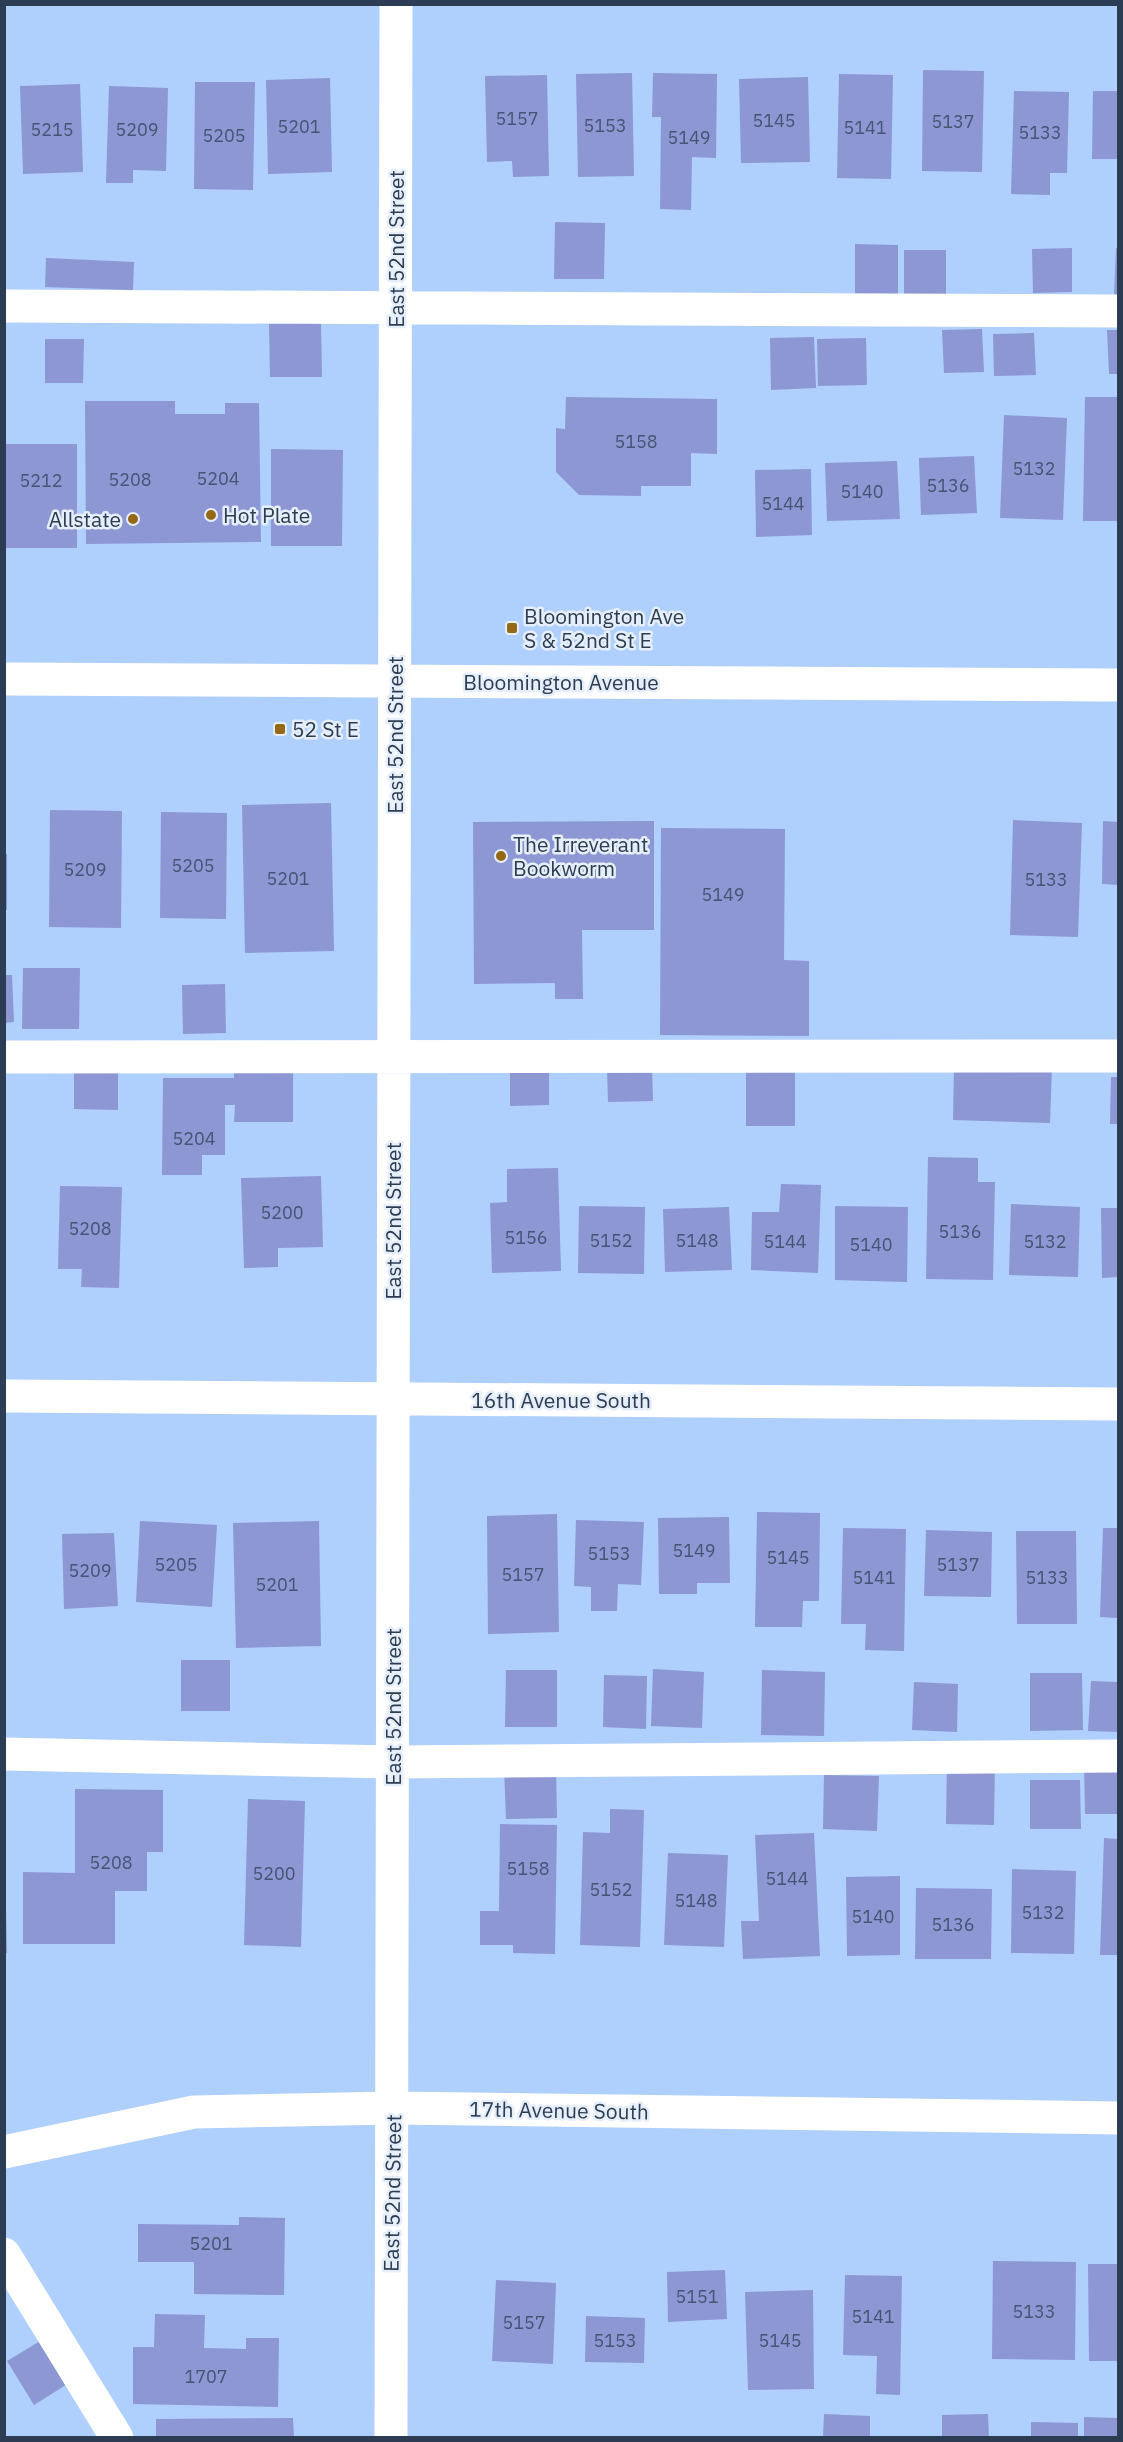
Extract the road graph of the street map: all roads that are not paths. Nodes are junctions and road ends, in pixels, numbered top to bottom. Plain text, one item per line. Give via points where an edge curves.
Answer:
1 (396, 4) edge
2 (4, 306) edge
3 (396, 306) junction
4 (1119, 311) edge
5 (4, 679) edge
6 (395, 681) junction
7 (1119, 685) edge
8 (1119, 1056) edge
9 (4, 1057) edge
10 (393, 1059) junction
11 (4, 1396) edge
12 (393, 1399) junction
13 (1119, 1404) edge
14 (4, 1754) edge
15 (1119, 1756) edge
16 (393, 1762) junction
17 (393, 2108) junction
18 (1119, 2118) edge
19 (4, 2152) edge
20 (4, 2254) edge
21 (117, 2438) edge
22 (390, 2438) edge

1 - 3 street, East 52nd Street
2 - 3 street
3 - 4 street
3 - 6 street, East 52nd Street
5 - 6 street, Bloomington Avenue
6 - 7 street, Bloomington Avenue
6 - 10 street, East 52nd Street
8 - 10 street
9 - 10 street
10 - 12 street, East 52nd Street
11 - 12 street, 16th Avenue South
12 - 13 street, 16th Avenue South
12 - 16 street, East 52nd Street
14 - 16 street
15 - 16 street
16 - 17 street, East 52nd Street
17 - 18 street, 17th Avenue South
17 - 19 street, 17th Avenue South via 194,2112
17 - 22 street, East 52nd Street
20 - 21 street

